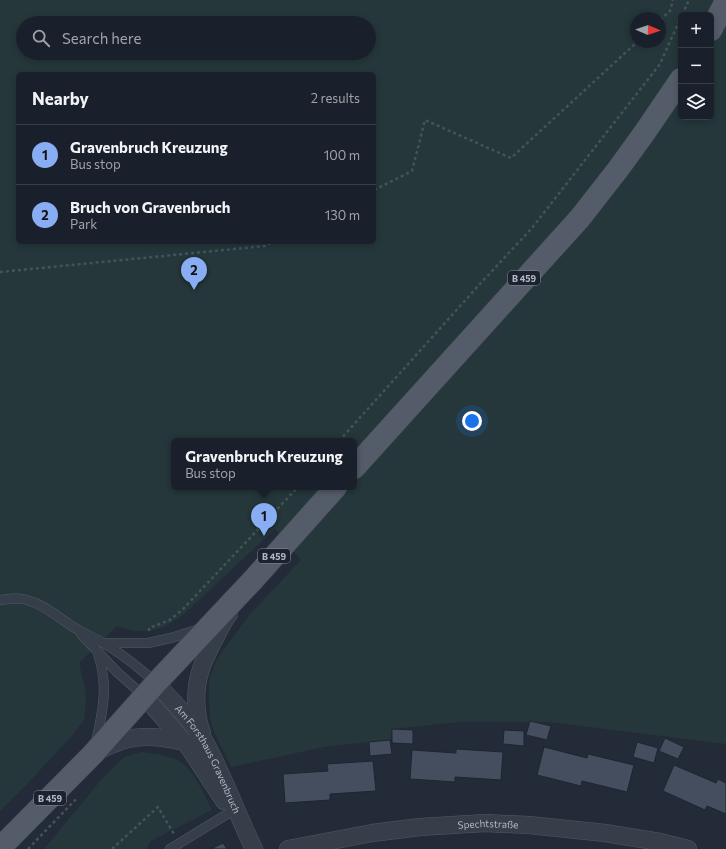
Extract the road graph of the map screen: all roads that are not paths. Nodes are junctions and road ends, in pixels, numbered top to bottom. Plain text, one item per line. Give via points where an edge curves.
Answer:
1 (678, 83) edge
2 (357, 465) edge
3 (333, 490) edge
4 (253, 580) junction
5 (0, 601) edge
6 (210, 625) junction
7 (76, 629) junction
8 (104, 643) junction
9 (97, 651) junction
10 (150, 690) junction
11 (204, 741) junction
12 (184, 742) junction
13 (93, 754) junction
14 (234, 810) junction
15 (252, 845) edge
16 (0, 848) edge
17 (170, 849) edge
18 (288, 849) edge
19 (688, 849) edge

1 - 2 main road, B 459 via 619,168 580,218
3 - 4 main road, B 459
4 - 6 main road, B 459
4 - 11 street via 223,622 200,669 197,706
5 - 7 lane via 26,599 41,605
6 - 8 lane via 148,643
6 - 10 main road, B 459
7 - 8 lane
7 - 9 lane
8 - 10 lane via 135,664
9 - 10 lane via 118,673
9 - 13 lane via 104,686 103,706
10 - 11 street, Am Forsthaus Gravenbruch via 183,714
10 - 12 street, Am Forsthaus Gravenbruch
10 - 13 main road, B 459
11 - 14 street, Am Forsthaus Gravenbruch via 221,773
12 - 13 street via 160,737 132,738
12 - 14 street, Am Forsthaus Gravenbruch
13 - 16 main road, B 459
14 - 15 street, Am Forsthaus Gravenbruch
14 - 17 lane
18 - 19 street, Spechtstraße via 378,832 485,823 536,825 605,833

